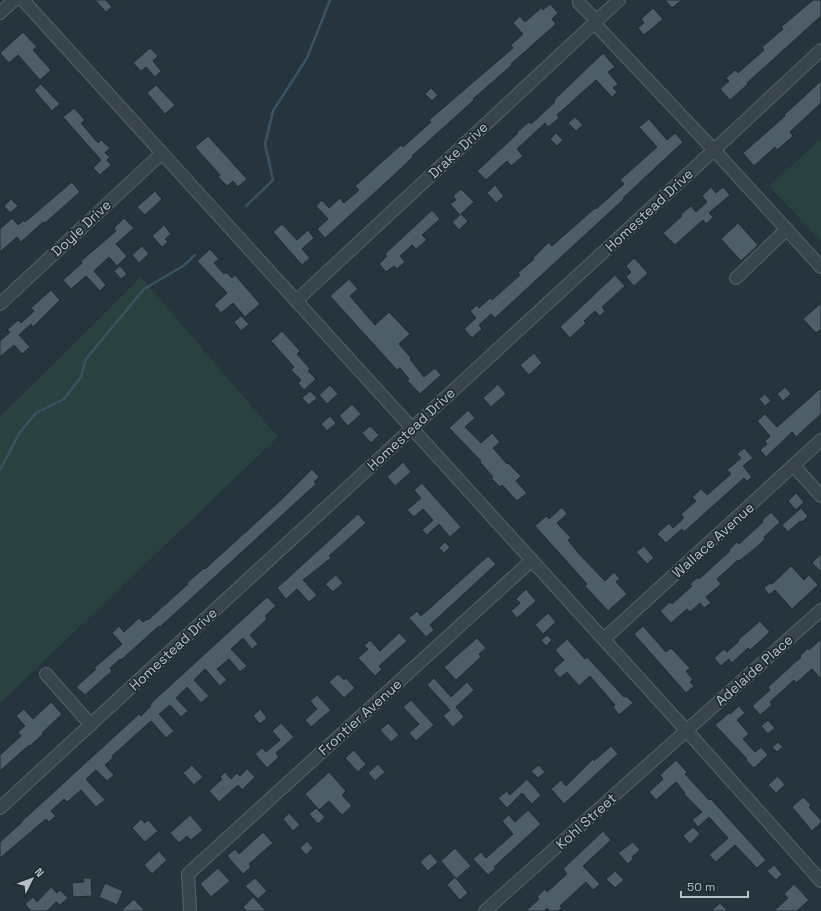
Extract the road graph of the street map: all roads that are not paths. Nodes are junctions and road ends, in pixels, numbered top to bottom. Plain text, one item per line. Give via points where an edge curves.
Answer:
1 (14, 0) edge
2 (23, 0) edge
3 (579, 0) edge
4 (619, 0) edge
5 (0, 13) edge
6 (595, 22) junction
7 (821, 50) edge
8 (714, 150) junction
9 (162, 153) junction
10 (787, 229) junction
11 (821, 267) edge
12 (736, 278) dead end
13 (296, 301) junction
14 (0, 304) edge
15 (412, 428) junction
16 (821, 440) edge
17 (794, 466) junction
18 (821, 496) edge
19 (532, 560) junction
20 (821, 610) edge
21 (604, 639) junction
22 (46, 674) dead end
23 (91, 725) junction
24 (686, 730) junction
25 (0, 808) edge
26 (821, 881) edge
27 (190, 911) edge
28 (485, 911) edge

1 - 5 street
2 - 9 street
3 - 6 street via 579,4
4 - 6 street, Drake Drive
6 - 8 street
6 - 13 street, Drake Drive
7 - 8 street, Homestead Drive
8 - 10 street
8 - 15 street, Homestead Drive
9 - 13 street
9 - 14 street, Doyle Drive
10 - 11 street
10 - 12 street
13 - 15 street
15 - 19 street
15 - 23 street, Homestead Drive
16 - 17 street, Wallace Avenue
17 - 18 street
17 - 21 street, Wallace Avenue
19 - 21 street
19 - 27 street, Frontier Avenue via 188,874
20 - 24 street, Adelaide Place
21 - 24 street
22 - 23 street
23 - 25 street, Homestead Drive
24 - 26 street
24 - 28 street, Kohl Street

